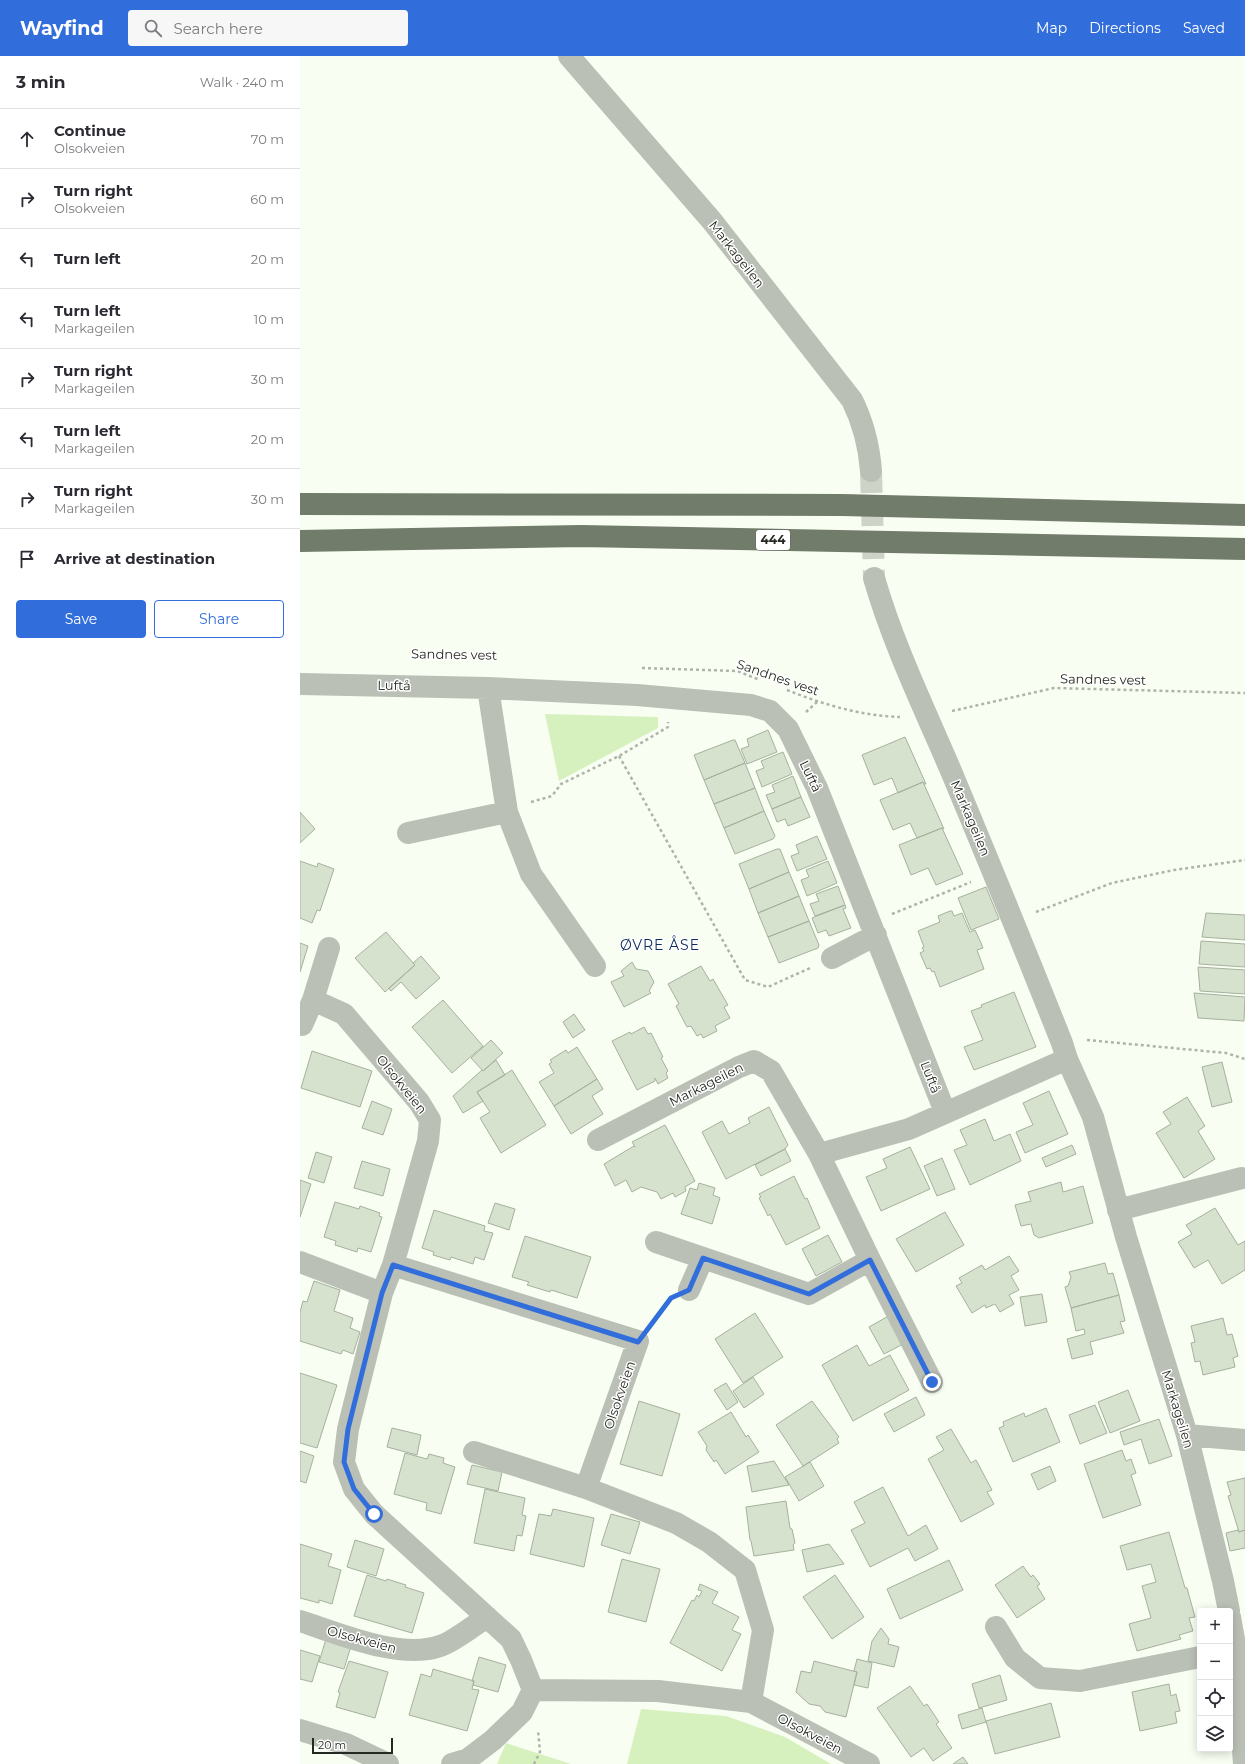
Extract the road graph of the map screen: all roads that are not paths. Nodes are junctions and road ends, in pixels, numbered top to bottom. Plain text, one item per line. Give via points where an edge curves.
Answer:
1 (569, 56) edge
2 (871, 471) tunnel mouth
3 (300, 504) edge
4 (1245, 515) edge
5 (300, 541) edge
6 (1245, 549) edge
7 (874, 578) tunnel mouth
8 (300, 684) edge
9 (488, 688) junction
10 (507, 810) junction
11 (408, 833) dead end
12 (874, 929) junction
13 (329, 948) dead end
14 (832, 958) road end
15 (594, 966) dead end
16 (313, 1000) junction
17 (302, 1026) dead end
18 (1064, 1051) junction
19 (945, 1112) junction
20 (598, 1140) dead end
21 (819, 1154) junction
22 (1242, 1178) dead end
23 (1118, 1210) junction
24 (656, 1242) dead end
25 (703, 1258) junction
26 (870, 1260) junction
27 (300, 1262) edge
28 (393, 1265) junction
29 (689, 1290) road end
30 (382, 1293) junction
31 (932, 1382) dead end
32 (1187, 1435) junction
33 (1245, 1440) edge
34 (474, 1452) dead end
35 (586, 1488) junction
36 (1228, 1608) edge
37 (487, 1617) junction
38 (300, 1621) edge
39 (996, 1627) dead end
40 (1233, 1651) edge
41 (1197, 1658) edge
42 (533, 1690) junction
43 (751, 1702) junction
44 (300, 1730) edge
45 (388, 1764) edge
46 (452, 1764) edge
47 (869, 1764) edge
48 (1244, 1764) edge

1 - 2 street, Markageilen via 712,221 852,400 865,430
3 - 4 highway via 842,505
5 - 6 highway, 444 via 581,536
7 - 18 street, Markageilen via 899,649 1014,922
8 - 9 street, Luftå
9 - 10 street
9 - 12 street, Luftå via 668,698 751,705 770,711 788,729 817,788
10 - 11 street
10 - 15 street via 531,874
12 - 14 street
12 - 19 street, Luftå
13 - 16 street
16 - 17 street
16 - 28 street, Olsokveien via 344,1014 419,1102 430,1120 428,1141
18 - 19 street
18 - 23 street, Markageilen via 1093,1117
19 - 21 street via 909,1129
20 - 21 street, Markageilen via 738,1066 754,1061 771,1071
21 - 26 street, Markageilen
22 - 23 street
23 - 32 street, Markageilen
24 - 25 street
25 - 26 street via 809,1294
25 - 29 street
26 - 31 street, Markageilen
27 - 30 street
28 - 30 street, Olsokveien
28 - 35 street, Olsokveien via 638,1342
30 - 37 street, Olsokveien via 348,1429 344,1462 354,1489 374,1514
32 - 33 street
32 - 36 street, Markageilen
34 - 35 street
35 - 43 street via 676,1522 709,1542 745,1570 763,1630
37 - 38 street, Olsokveien via 442,1646 420,1651 389,1648
37 - 42 street, Olsokveien via 511,1639
39 - 41 street via 1016,1658 1040,1678 1080,1681
40 - 48 street
42 - 43 street, Olsokveien via 658,1691
42 - 46 street via 522,1712 493,1740 468,1758
43 - 47 street, Olsokveien
44 - 45 street via 346,1744

